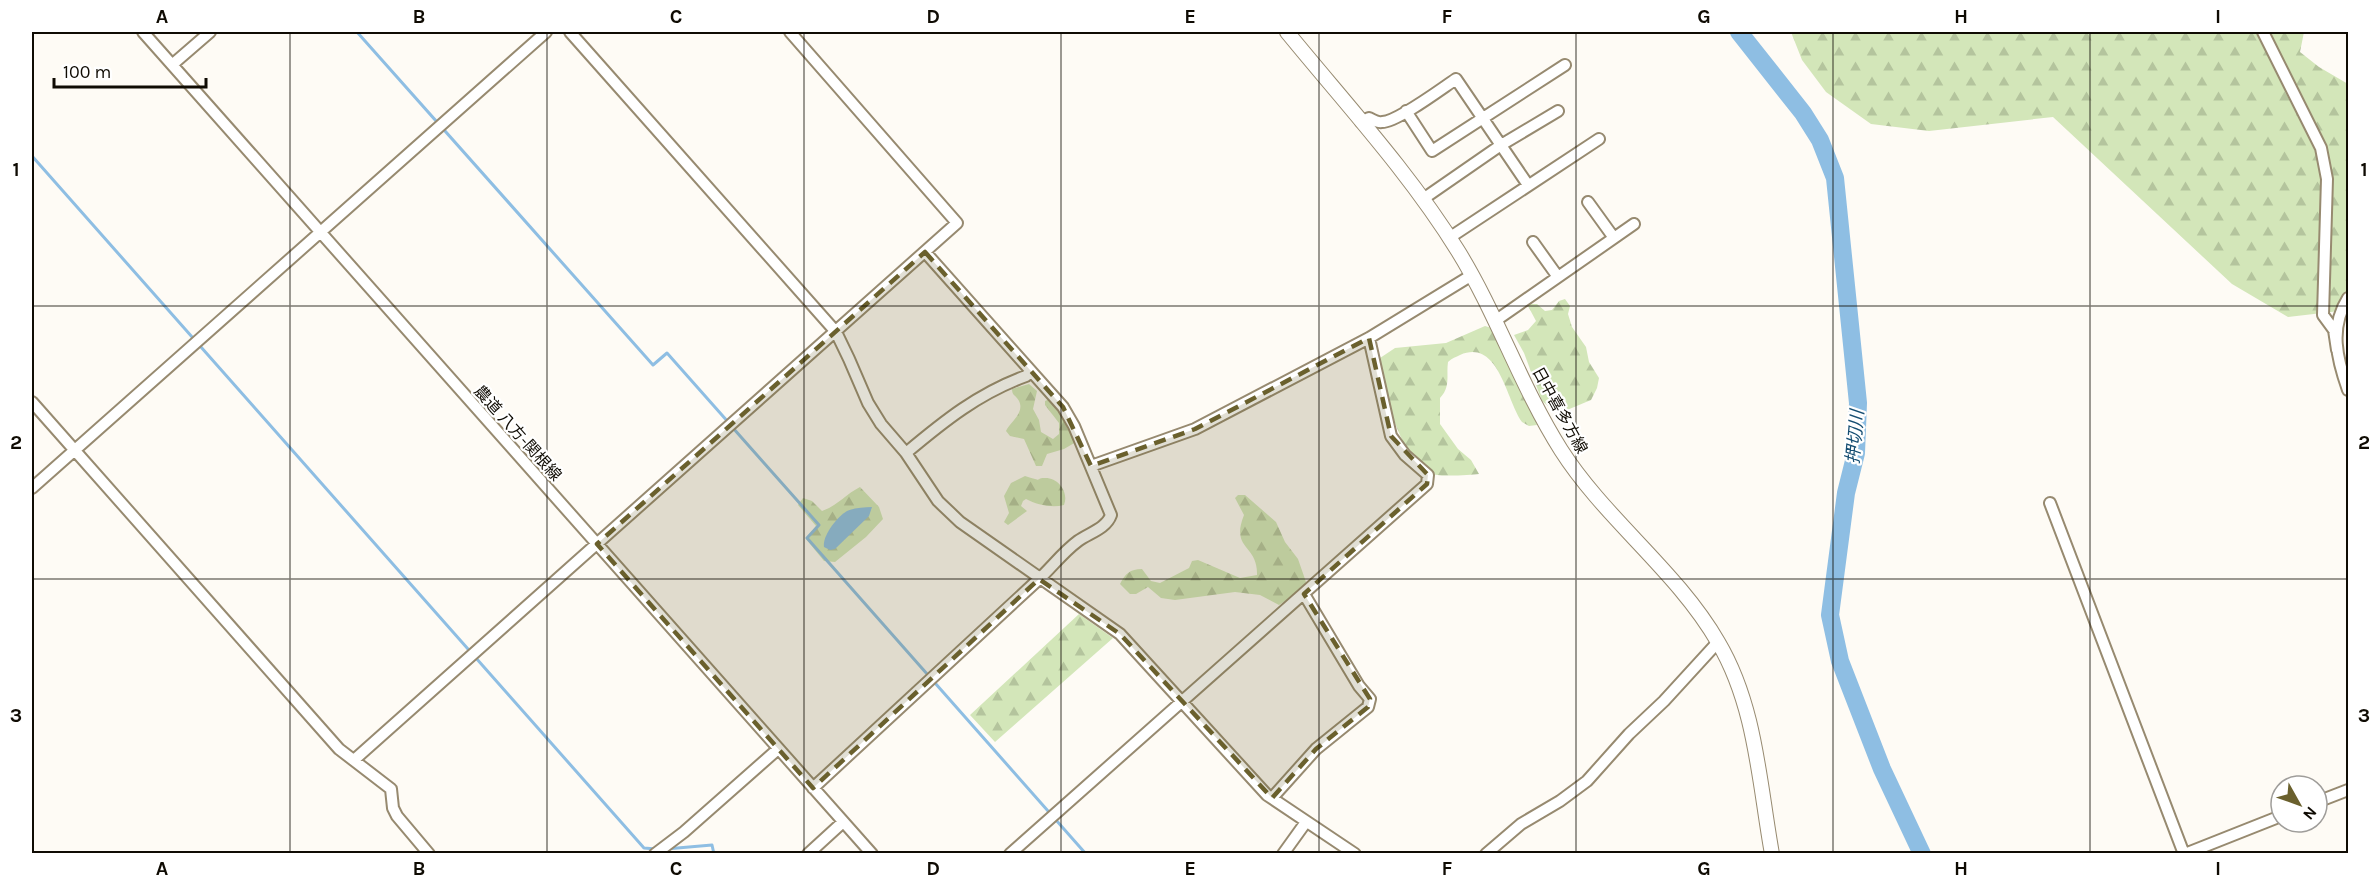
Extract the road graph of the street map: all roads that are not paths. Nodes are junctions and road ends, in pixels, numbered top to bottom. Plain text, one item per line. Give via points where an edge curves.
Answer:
1 (143, 32) edge
2 (210, 32) edge
3 (546, 32) edge
4 (570, 32) edge
5 (790, 32) edge
6 (1287, 32) edge
7 (2263, 32) edge
8 (172, 64) junction
9 (1565, 65) dead end
10 (1406, 111) junction
11 (1558, 111) dead end
12 (1483, 119) junction
13 (1361, 122) junction
14 (1599, 139) dead end
15 (1501, 145) junction
16 (1528, 184) junction
17 (1423, 199) junction
18 (1588, 202) dead end
19 (1634, 224) dead end
20 (320, 232) junction
21 (1449, 238) junction
22 (1614, 238) junction
23 (1533, 242) dead end
24 (925, 252) junction
25 (1472, 275) junction
26 (1558, 277) junction
27 (2349, 298) edge
28 (1495, 321) junction
29 (836, 332) junction
30 (1369, 338) junction
31 (2337, 350) junction
32 (1030, 372) junction
33 (2349, 390) edge
34 (32, 402) edge
35 (74, 450) junction
36 (906, 453) junction
37 (1091, 466) junction
38 (32, 488) edge
39 (2050, 503) dead end
40 (597, 544) junction
41 (1039, 579) junction
42 (1304, 594) junction
43 (1718, 642) junction
44 (1182, 701) junction
45 (778, 748) junction
46 (354, 760) junction
47 (813, 788) junction
48 (2349, 790) edge
49 (1272, 798) junction
50 (2329, 798) edge
51 (2269, 821) edge
52 (843, 822) junction
53 (1306, 822) junction
54 (429, 854) edge
55 (655, 854) edge
56 (808, 854) edge
57 (872, 854) edge
58 (1010, 854) edge
59 (1283, 854) edge
60 (1355, 854) edge
61 (1486, 854) edge
62 (1772, 854) edge
63 (2184, 854) edge

1 - 8 street, 農道 八方-関根線
2 - 8 street
3 - 20 street
4 - 29 street
5 - 24 street via 957,223
6 - 13 main road, 日中喜多方線
7 - 31 street via 2320,148 2327,179 2323,315 2334,330
8 - 20 street, 農道 八方-関根線
9 - 12 street
10 - 12 street via 1456,79
10 - 12 street via 1432,151
10 - 13 street via 1385,122 1369,118
11 - 15 street
12 - 15 street
13 - 17 main road, 日中喜多方線
14 - 16 street
15 - 16 street
15 - 17 street
16 - 21 street
17 - 21 main road, 日中喜多方線
18 - 22 street
19 - 22 street
20 - 35 street
20 - 40 street, 農道 八方-関根線
21 - 25 main road, 日中喜多方線
22 - 26 street
23 - 26 street
24 - 29 street
24 - 32 street
25 - 28 main road, 日中喜多方線
25 - 30 street
26 - 28 street
27 - 31 street via 2338,322
28 - 43 main road, 日中喜多方線 via 1546,425 1574,469 1700,615
29 - 36 street via 868,403
29 - 40 street
30 - 37 street via 1195,429
30 - 42 street via 1391,436 1428,475 1427,484
31 - 33 street
32 - 36 street via 989,390
32 - 37 street via 1063,407
34 - 35 street
35 - 38 street
35 - 46 street via 339,748
36 - 41 street via 938,501 960,522
37 - 41 street via 1110,518 1066,550
39 - 63 street
40 - 45 street, 農道 八方-関根線
40 - 46 street
41 - 44 street via 1120,634
41 - 47 street
42 - 44 street
42 - 49 street via 1370,699 1368,707 1316,749
43 - 61 street via 1587,781 1521,824
43 - 62 main road, 日中喜多方線 via 1746,707
44 - 49 street
44 - 58 street
45 - 47 street, 農道 八方-関根線
45 - 55 street
46 - 54 street via 391,789 396,816
47 - 52 street, 農道 八方-関根線
48 - 50 street
49 - 53 street
51 - 63 street
52 - 56 street
52 - 57 street, 農道 八方-関根線
53 - 59 street
53 - 60 street

